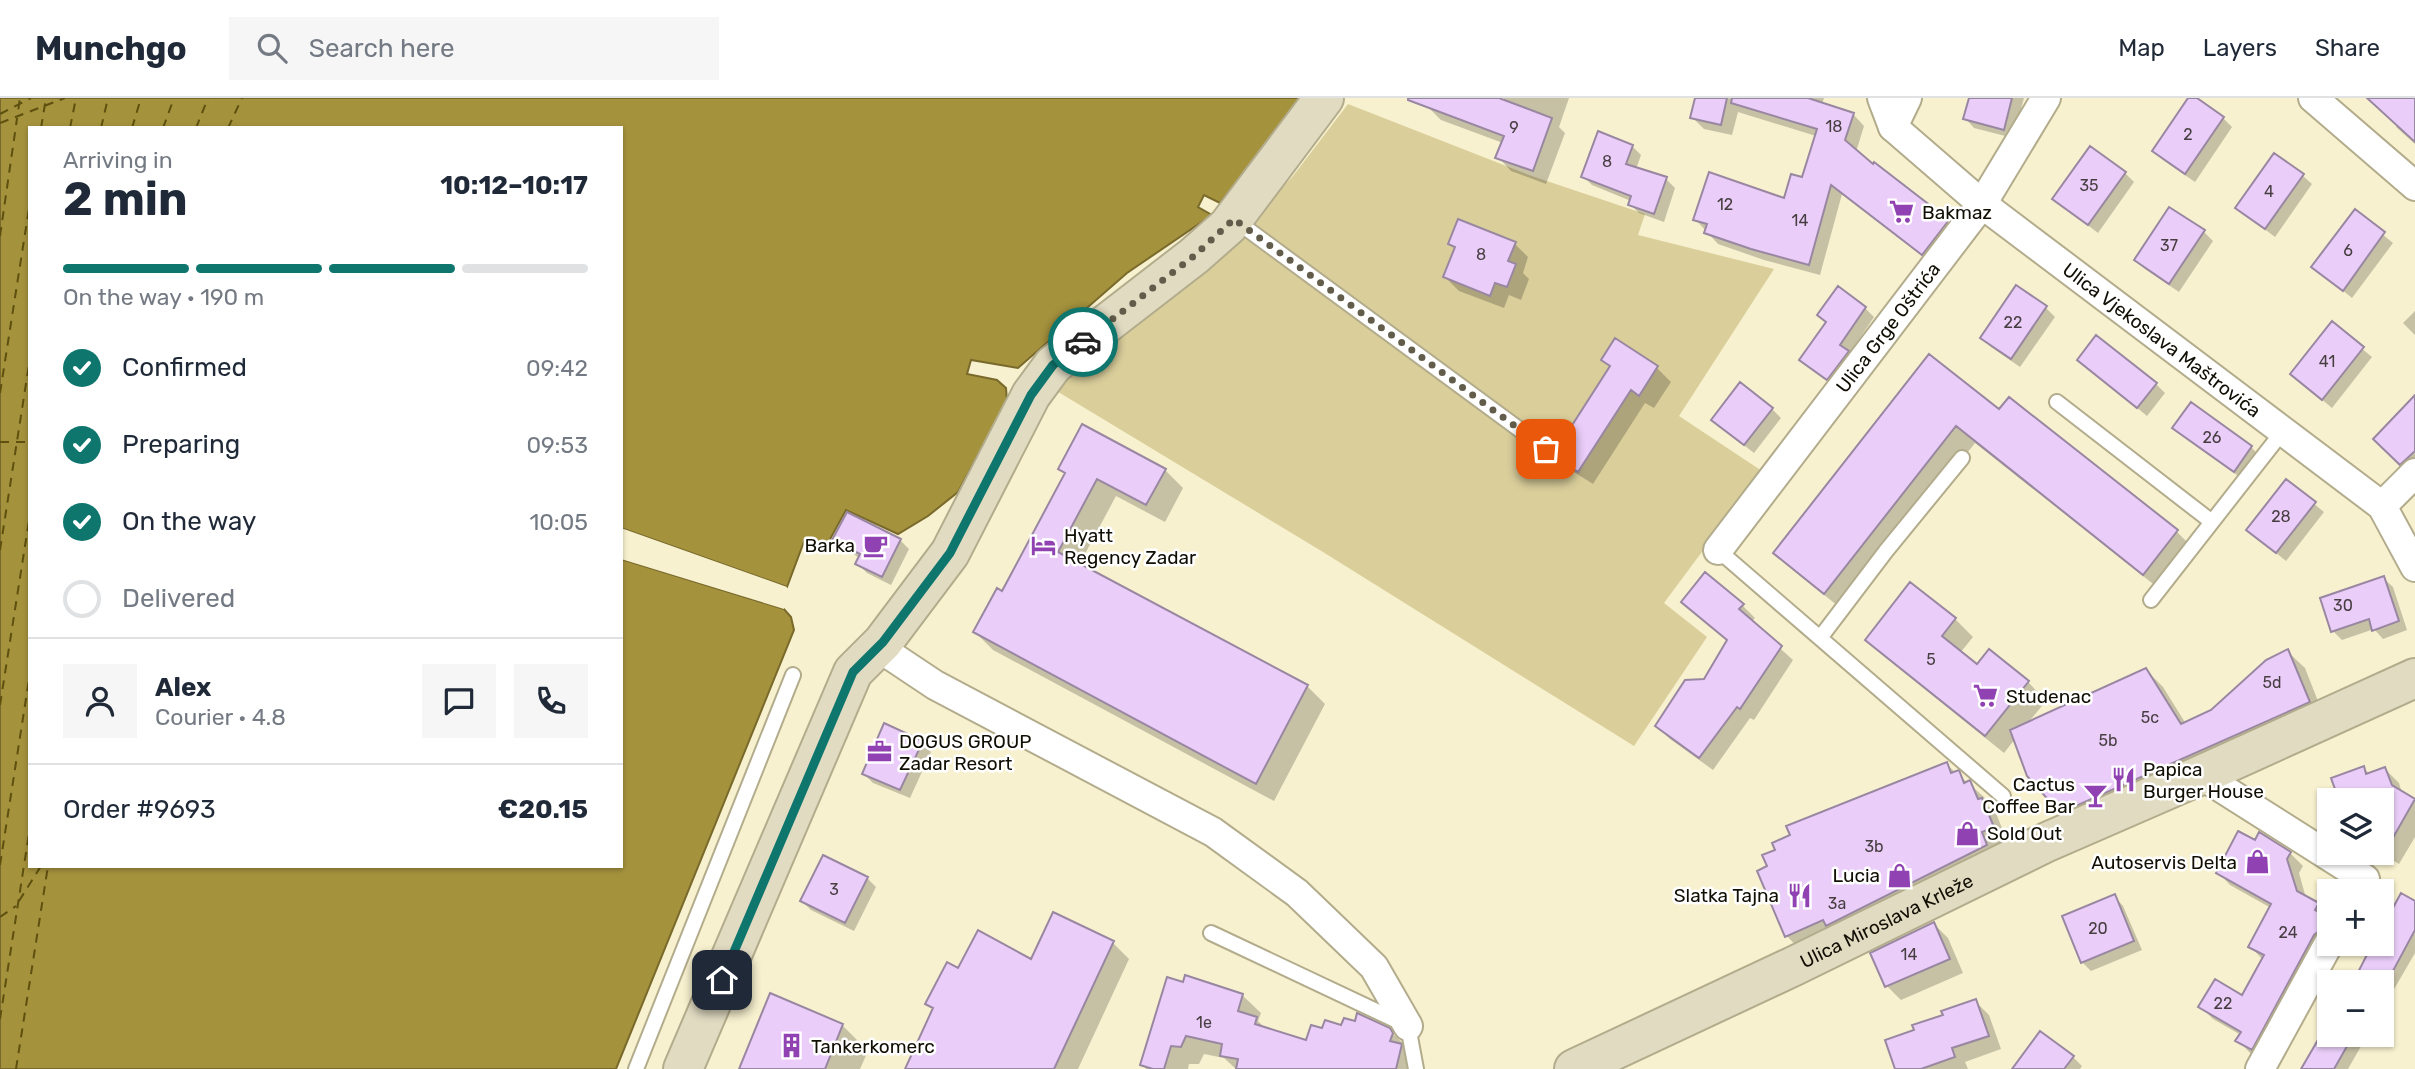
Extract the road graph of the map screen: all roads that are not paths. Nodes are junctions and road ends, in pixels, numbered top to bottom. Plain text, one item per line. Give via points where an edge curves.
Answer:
1 (1324, 98) edge
2 (1882, 98) edge
3 (1907, 98) edge
4 (2046, 98) edge
5 (2314, 98) edge
6 (1893, 127) junction
7 (2415, 186) edge
8 (1982, 204) junction
9 (1234, 219) junction
10 (2057, 402) dead end
11 (2283, 431) junction
12 (1546, 449) dead end
13 (1962, 458) dead end
14 (2415, 473) edge
15 (2382, 506) junction
16 (2213, 522) junction
17 (1718, 550) joint
18 (2415, 567) edge
19 (2151, 600) dead end
20 (1820, 638) junction
21 (878, 647) junction
22 (793, 675) dead end
23 (2415, 678) edge
24 (2201, 775) junction
25 (2003, 796) dead end
26 (2365, 879) edge
27 (1211, 933) dead end
28 (2322, 956) edge
29 (1408, 1026) junction
30 (636, 1069) edge
31 (683, 1069) edge
32 (1416, 1069) edge
33 (1574, 1069) edge
34 (2260, 1069) edge

1 - 9 street
2 - 6 street, Ulica Vjekoslava Maštrovića
3 - 6 street
4 - 8 street, Ulica Grge Oštrića
5 - 7 street
6 - 8 street, Ulica Vjekoslava Maštrovića
8 - 11 street, Ulica Vjekoslava Maštrovića
8 - 17 street, Ulica Grge Oštrića
9 - 12 lane
9 - 21 street via 1194,256 1053,365 1031,395 950,553
10 - 16 lane
11 - 15 street, Ulica Vjekoslava Maštrovića
11 - 16 lane
13 - 20 lane
14 - 15 street
15 - 18 street, Ulica Vjekoslava Maštrovića
16 - 19 lane
17 - 20 lane
20 - 25 lane
21 - 29 street via 935,685 1213,832 1297,893 1374,967
21 - 31 street via 853,672
22 - 30 lane
23 - 24 street, Ulica Miroslava Krleže
24 - 26 street
24 - 33 street, Ulica Miroslava Krleže via 2047,842
27 - 29 lane
28 - 34 street
29 - 32 lane

